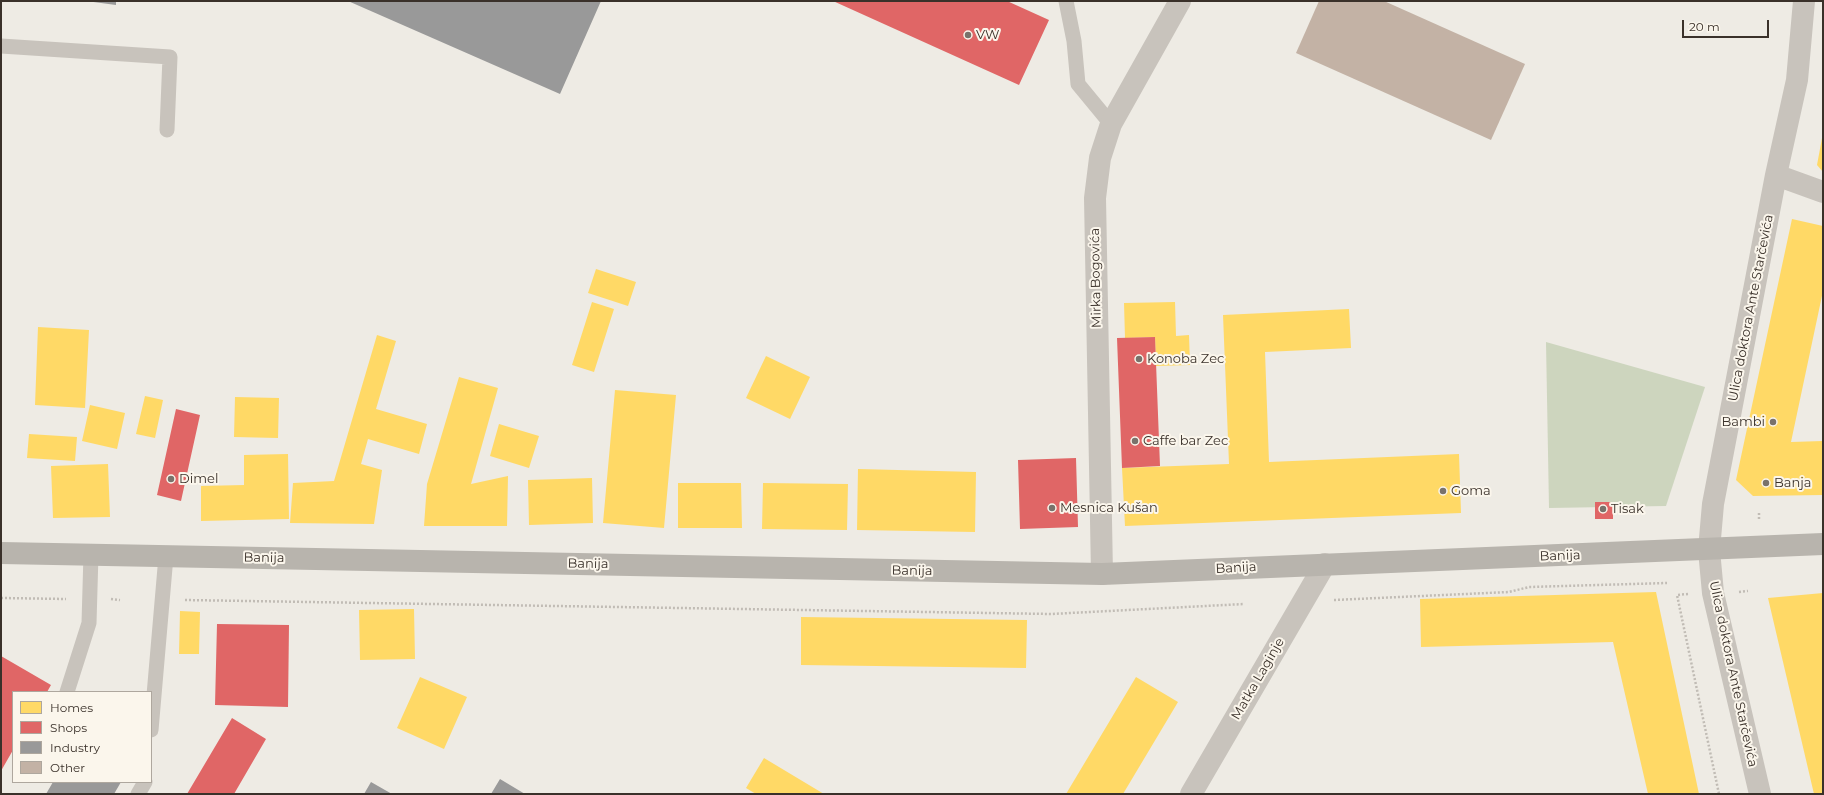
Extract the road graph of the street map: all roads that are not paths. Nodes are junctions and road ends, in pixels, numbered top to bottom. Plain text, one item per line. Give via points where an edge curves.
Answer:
1 (1066, 1) edge
2 (1180, 1) edge
3 (1804, 1) edge
4 (1, 46) edge
5 (1111, 124) junction
6 (167, 130) dead end
7 (1776, 175) junction
8 (1823, 192) edge
9 (1823, 544) edge
10 (1709, 550) junction
11 (1, 553) edge
12 (92, 554) junction
13 (166, 556) junction
14 (1325, 564) junction
15 (1102, 574) junction
16 (67, 691) edge
17 (152, 718) edge
18 (144, 783) edge
19 (138, 794) edge
20 (1191, 794) edge
21 (1760, 794) edge

1 - 5 lane via 1074,41 1078,84
2 - 5 street, Mirka Bogovića
3 - 7 street, Ulica doktora Ante Starčevića via 1797,80
4 - 6 lane via 170,57
5 - 15 street, Mirka Bogovića via 1100,158 1095,198
7 - 8 street
7 - 10 street, Ulica doktora Ante Starčevića via 1713,504
9 - 10 main road, Banija
10 - 14 main road, Banija
10 - 21 street, Ulica doktora Ante Starčevića via 1713,593
11 - 12 main road, Banija
12 - 13 main road, Banija
12 - 16 lane via 89,623
13 - 15 main road, Banija
13 - 17 lane
14 - 15 main road, Banija
14 - 20 street, Matka Laginje
18 - 19 lane

